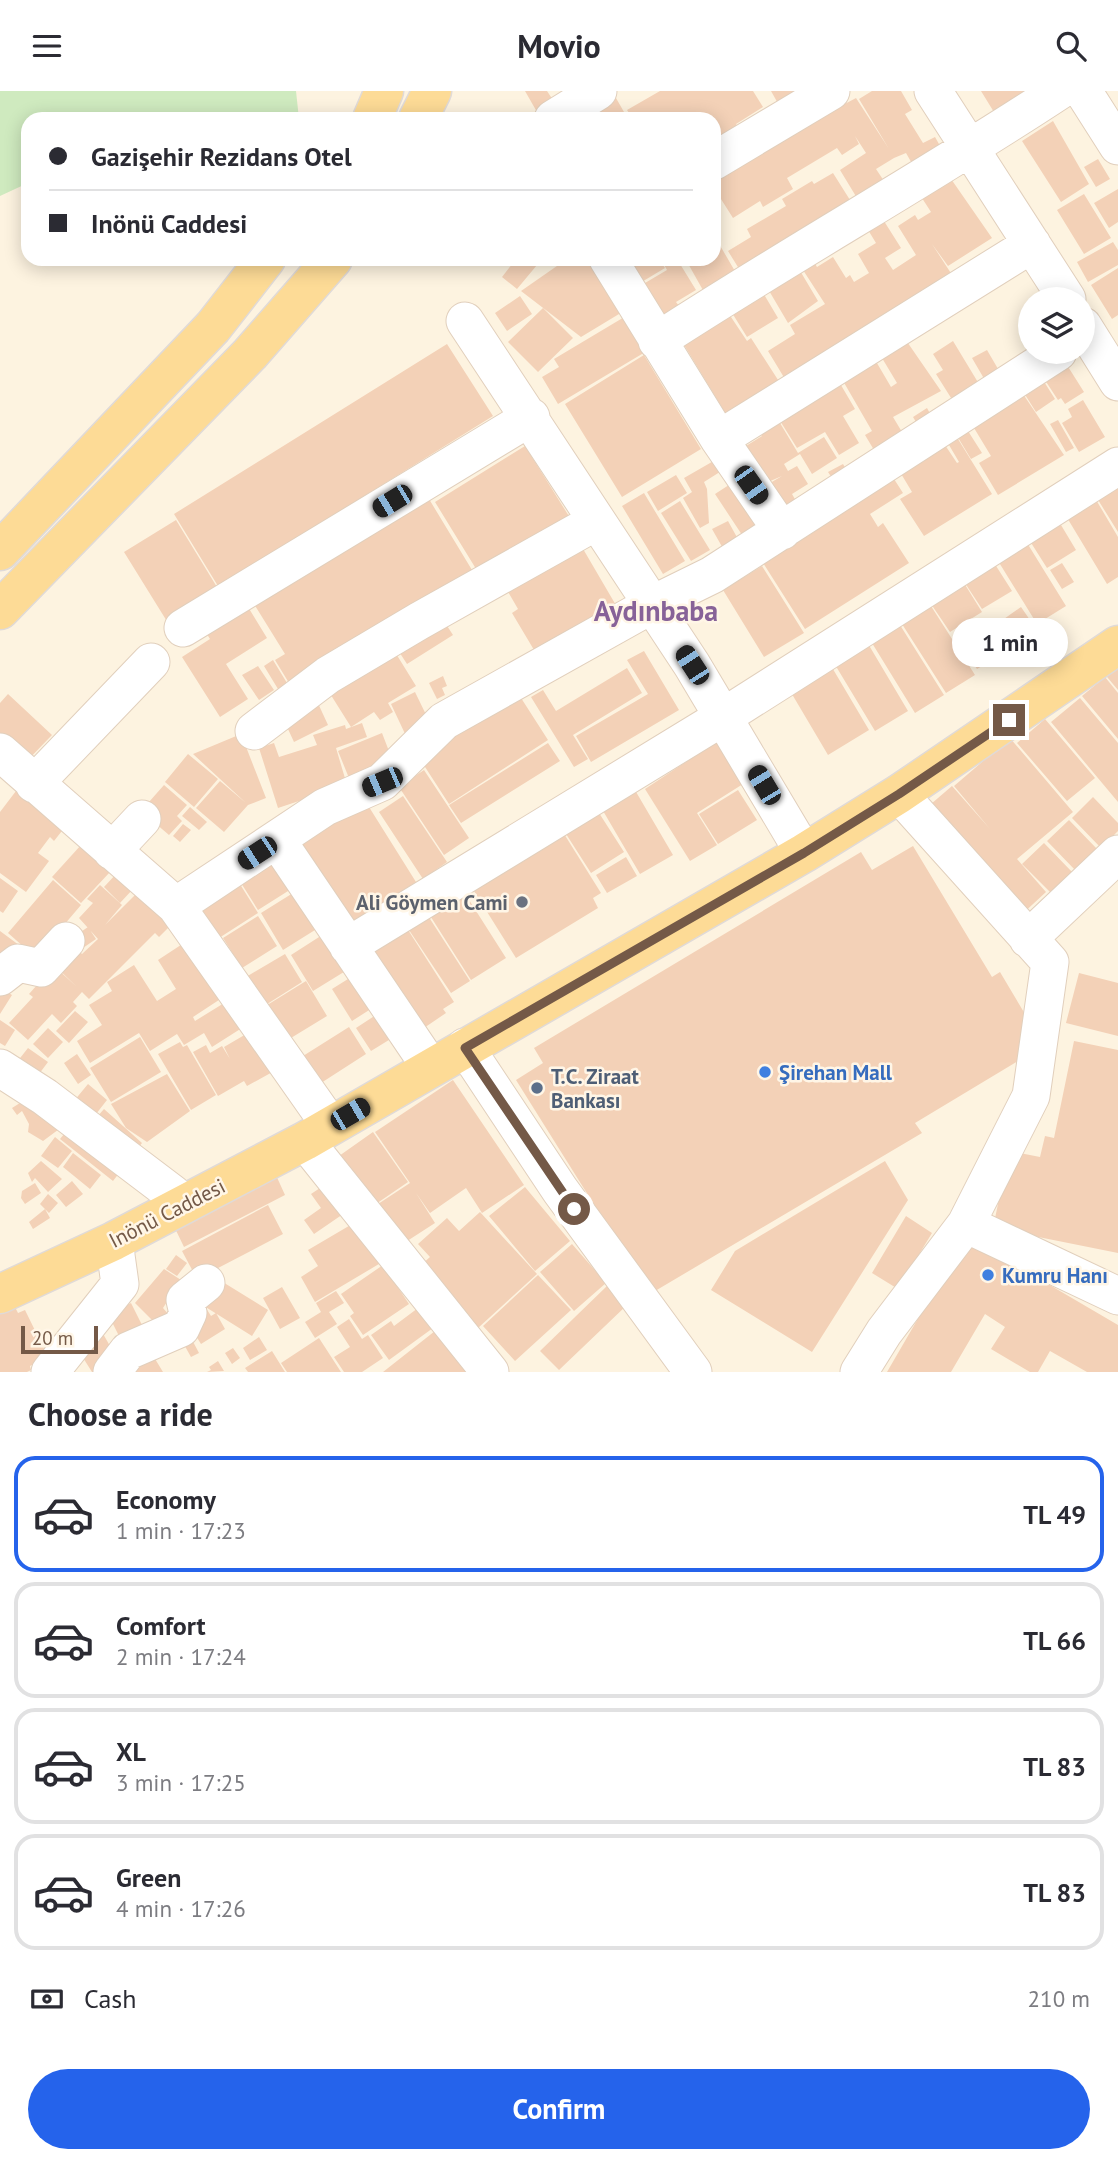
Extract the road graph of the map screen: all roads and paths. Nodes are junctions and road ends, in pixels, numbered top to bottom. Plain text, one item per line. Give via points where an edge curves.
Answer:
1 (384, 91) edge
2 (432, 91) edge
3 (598, 91) edge
4 (831, 91) edge
5 (933, 91) edge
6 (1059, 91) edge
7 (1083, 91) edge
8 (375, 112) edge
9 (422, 112) edge
10 (564, 112) edge
11 (1118, 146) edge
12 (972, 148) junction
13 (721, 157) edge
14 (1032, 244) junction
15 (261, 266) edge
16 (327, 266) edge
17 (612, 266) edge
18 (1059, 287) edge
19 (466, 321) dead end
20 (656, 341) junction
21 (1095, 356) edge
22 (1035, 364) edge
23 (1118, 382) edge
24 (531, 417) junction
25 (719, 439) junction
26 (1118, 466) edge
27 (597, 521) junction
28 (782, 531) junction
29 (0, 551) edge
30 (653, 604) junction
31 (0, 610) edge
32 (183, 628) dead end
33 (1118, 645) edge
34 (151, 662) dead end
35 (723, 717) junction
36 (254, 731) dead end
37 (0, 753) edge
38 (34, 784) junction
39 (899, 794) junction
40 (142, 819) dead end
41 (277, 839) junction
42 (112, 851) junction
43 (804, 853) junction
44 (1118, 853) edge
45 (176, 906) junction
46 (1028, 939) junction
47 (66, 941) dead end
48 (348, 946) junction
49 (0, 977) edge
50 (465, 1048) junction
51 (0, 1068) edge
52 (430, 1068) junction
53 (318, 1133) junction
54 (173, 1194) junction
55 (965, 1224) junction
56 (114, 1241) junction
57 (0, 1267) edge
58 (206, 1283) dead end
59 (0, 1294) edge
60 (1118, 1296) edge
61 (58, 1369) edge
62 (481, 1369) edge
63 (112, 1372) edge
64 (693, 1372) edge
65 (859, 1372) edge

1 - 8 main road
2 - 9 main road
3 - 10 street
4 - 13 street
5 - 12 street
6 - 12 street
7 - 11 street
12 - 14 street
12 - 20 street
14 - 18 street
14 - 25 street
15 - 29 main road via 213,327
16 - 31 main road via 250,354
17 - 20 street
19 - 24 street
20 - 25 street
21 - 23 street
22 - 28 street
24 - 27 street
24 - 32 street
25 - 28 street
26 - 35 street
27 - 30 street
27 - 36 street via 328,675
28 - 30 street via 712,575
30 - 35 street
30 - 41 street via 444,721 382,782 325,807
33 - 39 main road, Inönü Caddesi
34 - 38 street
35 - 43 street
35 - 48 street
37 - 38 street
38 - 42 street
39 - 43 main road, Inönü Caddesi
39 - 46 street
40 - 42 street
41 - 45 street
41 - 48 street
42 - 45 street
43 - 50 main road, Inönü Caddesi
44 - 46 street
45 - 53 street
46 - 55 street via 1050,962 1031,1096
47 - 49 street via 41,968 18,963
48 - 52 street
50 - 52 main road, Inönü Caddesi
50 - 64 street via 560,1190
51 - 54 street
52 - 53 main road, Inönü Caddesi
53 - 54 main road, Inönü Caddesi via 301,1127
53 - 56 main road, Inönü Caddesi
53 - 62 street
54 - 57 main road, Inönü Caddesi
55 - 60 street
55 - 65 street
56 - 59 main road, Inönü Caddesi
56 - 61 street via 120,1285
58 - 63 street via 185,1300 188,1313 181,1328 128,1351

